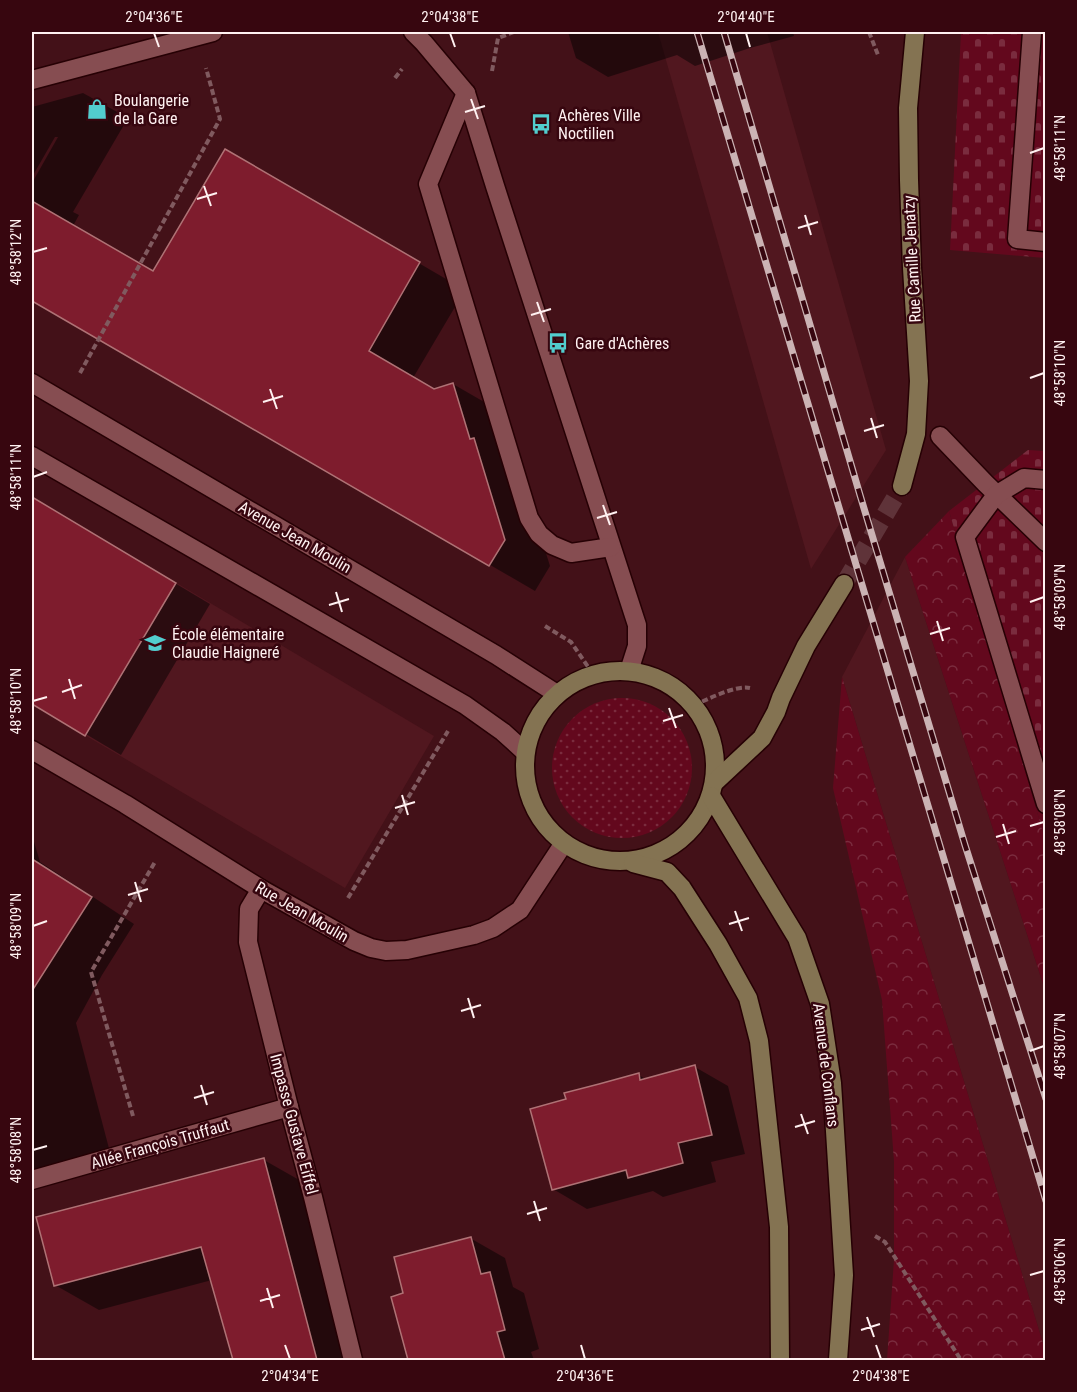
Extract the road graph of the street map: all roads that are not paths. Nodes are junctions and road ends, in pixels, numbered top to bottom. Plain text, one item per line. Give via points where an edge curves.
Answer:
1 (413, 32) edge
2 (915, 32) edge
3 (1032, 32) edge
4 (205, 34) edge
5 (32, 80) edge
6 (466, 93) junction
7 (1046, 242) edge
8 (32, 383) edge
9 (940, 436) dead end
10 (32, 456) edge
11 (1046, 480) edge
12 (902, 486) tunnel mouth
13 (996, 495) junction
14 (1046, 542) edge
15 (611, 547) junction
16 (844, 584) tunnel mouth
17 (629, 670) junction
18 (557, 694) junction
19 (32, 750) edge
20 (525, 752) junction
21 (713, 789) junction
22 (1046, 804) edge
23 (564, 843) junction
24 (629, 861) junction
25 (261, 889) junction
26 (289, 1107) junction
27 (32, 1180) edge
28 (353, 1360) edge
29 (780, 1360) edge
30 (838, 1360) edge

1 - 6 street
2 - 12 street, Rue Camille Jenatzy via 908,108 919,381 916,434
3 - 7 street via 1017,239
4 - 5 street
6 - 15 street
6 - 15 street via 428,184 529,518 552,545 571,553
8 - 18 street, Avenue Jean Moulin
9 - 13 street
10 - 20 street via 465,705
11 - 13 street via 1024,478
13 - 14 street
13 - 22 street via 965,537
15 - 17 street via 638,625 637,646
16 - 21 street via 806,646 762,738
17 - 18 street via 593,674
17 - 21 street via 654,676 694,705 708,728 715,755
18 - 20 street via 536,720
19 - 25 street, Rue Jean Moulin
20 - 23 street via 527,787 540,819
21 - 24 street via 702,816 688,833 651,857
21 - 30 street, Avenue de Conflans via 797,938 820,1004 832,1083 844,1275
23 - 24 street via 595,858
23 - 25 street, Rue Jean Moulin via 520,909 493,928 407,950 386,951 354,941
24 - 29 street via 666,872 682,888 748,998 759,1041 779,1227
25 - 26 street, Impasse Gustave Eiffel via 249,909 248,942
26 - 27 street, Allée François Truffaut
26 - 28 street, Impasse Gustave Eiffel

